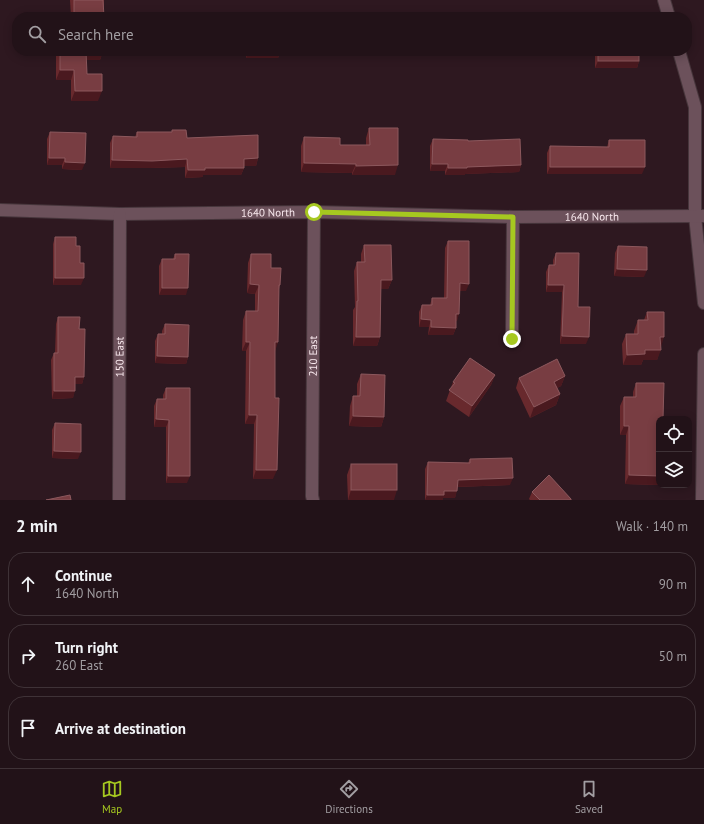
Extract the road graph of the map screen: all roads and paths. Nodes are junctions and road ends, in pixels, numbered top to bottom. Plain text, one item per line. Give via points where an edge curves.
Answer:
1 (664, 0) edge
2 (668, 12) edge
3 (680, 56) edge
4 (0, 210) edge
5 (314, 212) junction
6 (120, 214) junction
7 (700, 216) edge
8 (513, 217) junction
9 (704, 304) edge
10 (512, 339) dead end
11 (704, 354) edge
12 (119, 500) edge
13 (313, 500) edge
14 (702, 500) edge

1 - 2 street
3 - 7 street via 695,107
4 - 6 street, 1640 North
5 - 6 street, 1640 North
5 - 8 street, 1640 North
5 - 13 street, 210 East
6 - 12 street, 150 East
7 - 8 street, 1640 North
7 - 9 street
8 - 10 street
11 - 14 street

